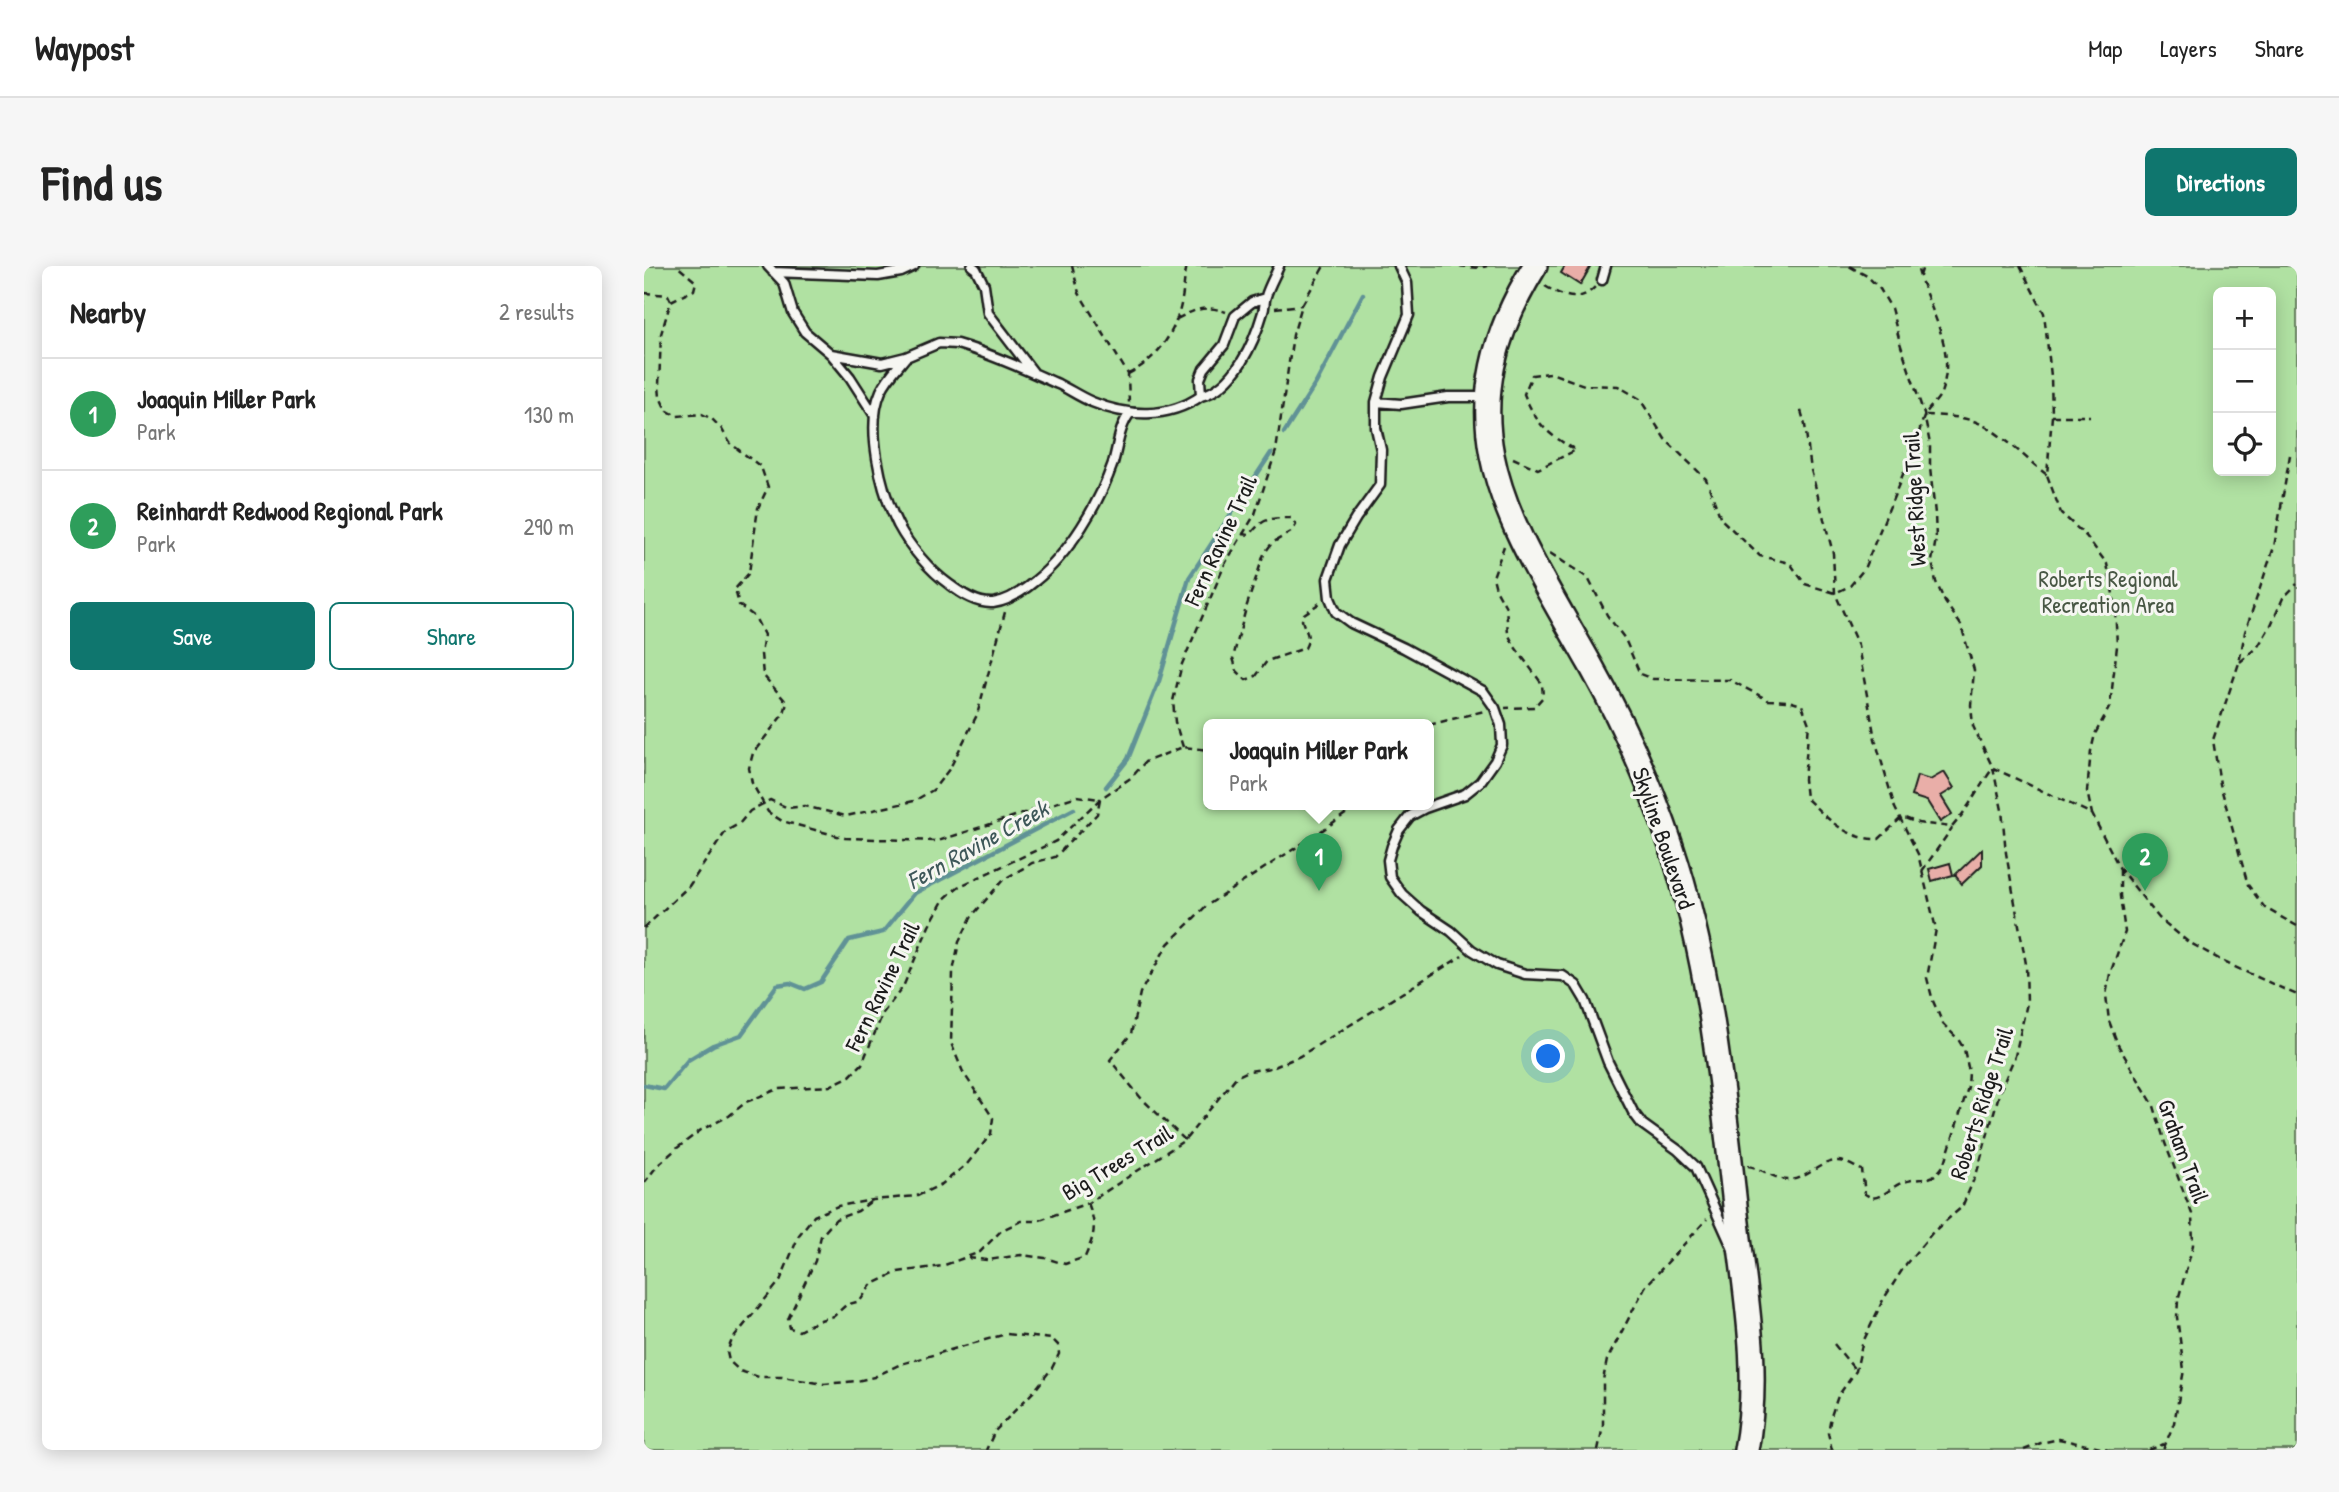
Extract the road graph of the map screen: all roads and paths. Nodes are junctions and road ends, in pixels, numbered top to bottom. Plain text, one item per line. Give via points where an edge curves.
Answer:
1 (677, 266) edge
2 (914, 266) edge
3 (972, 266) edge
4 (1072, 266) edge
5 (1187, 266) edge
6 (1279, 266) edge
7 (1324, 266) edge
8 (1399, 266) edge
9 (1458, 266) edge
10 (1487, 266) edge
11 (1606, 266) edge
12 (1849, 266) edge
13 (1917, 266) edge
14 (1923, 266) edge
15 (2020, 266) edge
16 (770, 269) edge
17 (1539, 275) edge
18 (1920, 278) junction
19 (1602, 280) joint
20 (644, 293) edge
21 (1265, 298) junction
22 (671, 301) junction
23 (1302, 305) junction
24 (1265, 308) junction
25 (1235, 316) junction
26 (1177, 319) junction
27 (831, 354) junction
28 (906, 357) junction
29 (1035, 374) junction
30 (1128, 374) junction
31 (1201, 397) junction
32 (1488, 397) junction
33 (1376, 402) junction
34 (1800, 407) dead end
35 (1130, 413) junction
36 (1924, 414) junction
37 (875, 416) junction
38 (2052, 416) junction
39 (2090, 416) dead end
40 (1489, 441) junction
41 (2290, 454) dead end
42 (2047, 475) junction
43 (1516, 531) junction
44 (1242, 534) junction
45 (1544, 549) dead end
46 (2297, 584) edge
47 (1835, 593) junction
48 (1330, 598) junction
49 (1009, 599) junction
50 (2239, 663) junction
51 (1495, 708) junction
52 (1434, 724) edge
53 (1183, 747) junction
54 (1203, 749) edge
55 (1993, 768) junction
56 (1100, 799) junction
57 (763, 803) junction
58 (1434, 805) edge
59 (1351, 810) edge
60 (1421, 810) edge
61 (2092, 814) junction
62 (1902, 817) junction
63 (1952, 827) junction
64 (2120, 869) junction
65 (1922, 871) junction
66 (2297, 926) edge
67 (644, 928) edge
68 (1472, 950) junction
69 (2297, 995) edge
70 (1185, 1140) junction
71 (1731, 1165) junction
72 (644, 1183) edge
73 (873, 1200) junction
74 (1088, 1203) junction
75 (1714, 1212) junction
76 (964, 1258) junction
77 (1742, 1268) junction
78 (1834, 1344) dead end
79 (1856, 1371) junction
80 (2164, 1444) junction
81 (986, 1450) edge
82 (1598, 1450) edge
83 (1746, 1450) edge
84 (1832, 1450) edge
85 (2024, 1450) edge
86 (2109, 1450) edge
87 (2149, 1450) edge
88 (2162, 1450) edge

1 - 22 path via 696,282 694,290
2 - 16 lane via 878,276
3 - 29 lane via 984,285 988,313
4 - 30 path via 1079,293
5 - 26 path
6 - 21 lane
7 - 23 path, Fern Ravine Trail
8 - 33 lane via 1407,283 1409,315
9 - 10 path
11 - 19 lane
12 - 36 path, West Ridge Trail via 1867,275 1891,308
13 - 18 path
14 - 18 path
15 - 38 path via 2044,313
16 - 27 lane via 784,283 793,313 805,332
17 - 19 path via 1568,298 1587,295
17 - 32 main road, Skyline Boulevard via 1504,326
18 - 36 path via 1943,335 1948,371 1941,394
20 - 22 path via 668,295
21 - 24 lane
21 - 25 lane
22 - 57 path via 661,334 659,386 666,410 677,416 712,418 730,443 761,467 768,487 758,508 750,573 735,590 739,605 754,617 764,635 763,675 787,703 753,753 749,768
23 - 24 path
23 - 44 path, Fern Ravine Trail via 1293,335 1276,451 1255,514
24 - 31 lane via 1233,375
25 - 26 path via 1208,307
25 - 31 lane via 1224,345 1204,369
26 - 30 path via 1157,353
27 - 28 lane via 882,363
27 - 37 lane
28 - 29 lane via 939,343 957,344
28 - 37 lane via 880,393
29 - 35 lane via 1094,403
30 - 35 path
31 - 35 lane via 1170,411
32 - 33 lane
32 - 40 main road, Skyline Boulevard
33 - 48 lane via 1380,485 1340,545 1328,579
34 - 47 path via 1833,553
35 - 49 lane via 1087,518 1052,565
36 - 42 path via 1979,424
36 - 47 path via 1914,454 1864,569 1850,586
36 - 55 path, West Ridge Trail via 1935,514 1931,561 1936,582 1969,648 1974,670 1973,726
37 - 49 lane via 884,488 912,545 937,575 965,597 990,603
38 - 39 path
38 - 42 path
40 - 43 main road, Skyline Boulevard
40 - 47 path via 1538,469 1576,450 1552,437 1534,416 1524,394 1532,375 1551,373 1584,385 1618,386 1640,399 1665,439 1706,479 1721,519 1760,556 1790,563 1805,584
41 - 50 path via 2274,547
42 - 61 path via 2061,513 2099,551 2108,564 2113,586 2117,646 2110,706 2091,751 2087,791
43 - 51 path via 1501,550 1493,577 1506,607 1508,634 1542,684 1543,697 1534,706
43 - 71 main road, Skyline Boulevard via 1611,706 1670,842 1708,988
44 - 48 path via 1250,535 1260,522 1270,519 1291,518 1296,524 1264,554 1246,608 1233,659 1246,680 1256,676 1267,661 1305,648 1309,640 1304,614
44 - 53 path, Fern Ravine Trail via 1224,564 1182,664 1173,701
45 - 62 path via 1588,578 1640,674 1653,679 1730,680 1768,700 1802,705 1809,724 1806,798 1843,831 1865,840 1880,839
46 - 50 path via 2283,598 2257,648
47 - 62 path via 1858,646 1875,739 1895,808
48 - 51 lane via 1336,612 1352,623 1483,691
49 - 57 path via 976,715 950,768 933,790 914,801 846,816 804,806 788,808 770,800
50 - 66 path via 2213,740 2220,783 2248,885 2265,908
51 - 52 path
51 - 58 lane via 1502,745 1495,761 1465,794
53 - 54 path
53 - 56 path, Fern Ravine Trail via 1145,762
55 - 61 path
55 - 63 path
55 - 79 path, Roberts Ridge Trail via 2026,964 2024,1025 1962,1207 1933,1232 1882,1300 1862,1344
56 - 57 path via 1077,796 938,841 845,838 782,821
56 - 72 path, Fern Ravine Trail via 1056,841 958,887 944,900 862,1064 850,1076 830,1086 778,1089 746,1102 676,1149
56 - 73 path via 1097,814 1055,857 1032,863 1003,880 972,916 959,942 953,972 951,1043 993,1118 991,1134 967,1164 942,1184 917,1196
57 - 67 path via 726,831 690,886
59 - 70 path via 1206,906 1168,944 1140,993 1131,1034 1110,1060
60 - 68 lane via 1399,830 1388,860 1390,877 1421,911
61 - 64 path
62 - 63 path
62 - 65 path
63 - 65 path
64 - 69 path via 2159,918 2187,941
64 - 80 path, Graham Trail via 2125,932 2106,995 2109,1021 2154,1106 2192,1214 2193,1245 2177,1317 2184,1370 2174,1423
65 - 71 path via 1936,929 1927,978 1943,1024 1964,1049 1969,1072 1945,1163 1931,1179 1901,1183 1872,1198 1865,1194 1862,1170 1845,1162 1835,1160 1793,1180
68 - 70 path, Big Trees Trail via 1300,1056 1236,1077
68 - 75 lane via 1497,965 1525,974 1563,976 1576,985 1633,1112 1696,1167
70 - 74 path, Big Trees Trail
71 - 77 main road, Skyline Boulevard
73 - 76 path, Big Trees Trail via 858,1212 836,1219 821,1236 815,1261 788,1319 790,1328 799,1331 834,1316 846,1305 860,1301 872,1285 898,1272
73 - 81 path via 814,1216 799,1235 780,1281 732,1340 729,1361 740,1371 759,1377 824,1384 874,1377 911,1361 1006,1334 1052,1339 1059,1354 1052,1368 995,1431
74 - 76 path, Big Trees Trail via 1037,1222 1021,1221 1002,1230 980,1252
74 - 76 path via 1095,1221 1085,1256 1065,1264 1021,1255
75 - 77 lane
75 - 82 path via 1645,1287 1627,1318 1603,1380
77 - 83 main road, Skyline Boulevard via 1753,1371
78 - 79 path
79 - 84 path, Roberts Ridge Trail via 1838,1396 1831,1416
80 - 87 path
80 - 88 path, Graham Trail
85 - 86 path via 2059,1439

